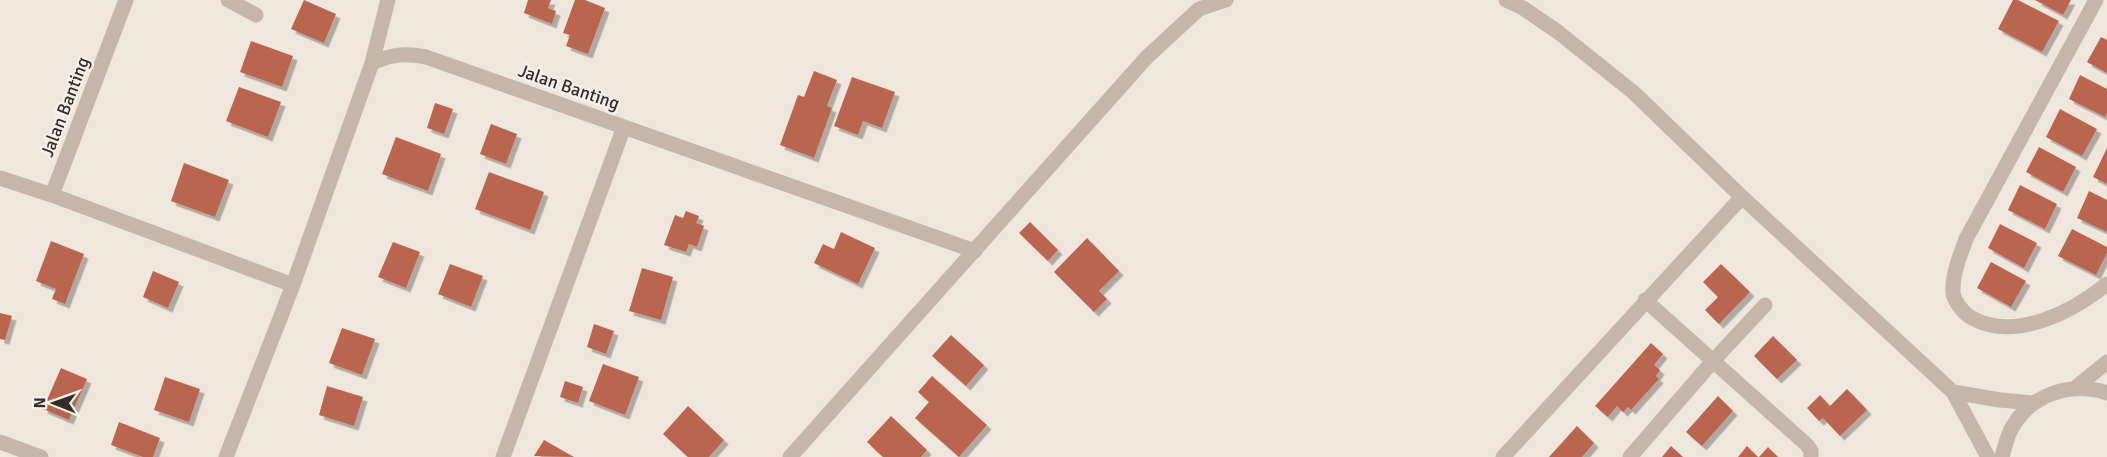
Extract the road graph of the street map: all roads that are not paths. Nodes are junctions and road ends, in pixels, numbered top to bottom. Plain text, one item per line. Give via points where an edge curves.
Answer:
1 (126, 0) edge
2 (228, 0) edge
3 (388, 0) edge
4 (1226, 0) edge
5 (1506, 0) edge
6 (2096, 0) edge
7 (1199, 5) edge
8 (256, 15) dead end
9 (372, 63) junction
10 (624, 127) junction
11 (0, 178) edge
12 (52, 195) junction
13 (1742, 197) junction
14 (975, 251) junction
15 (2107, 284) edge
16 (293, 285) junction
17 (1645, 300) junction
18 (1765, 305) dead end
19 (1713, 361) junction
20 (2107, 362) edge
21 (2075, 388) junction
22 (1953, 392) junction
23 (2107, 393) edge
24 (2033, 403) junction
25 (0, 442) edge
26 (42, 457) edge
27 (226, 457) edge
28 (503, 457) edge
29 (790, 457) edge
30 (1503, 457) edge
31 (1630, 457) edge
32 (1811, 457) edge
33 (1988, 457) edge
34 (2002, 457) edge

1 - 12 street, Jalan Banting
2 - 8 street
3 - 9 street
4 - 7 street
5 - 13 street via 1558,32 1633,92
6 - 15 street via 1966,239 1955,270 1953,295 1966,314 1984,325 2005,327 2065,312
7 - 14 street via 1124,81
9 - 10 street, Jalan Banting via 401,54 426,57
9 - 16 street
10 - 14 street, Jalan Banting
10 - 28 street
11 - 12 street
12 - 16 street
13 - 17 street
13 - 22 street
14 - 29 street
16 - 27 street
17 - 19 street
17 - 30 street
18 - 19 street
19 - 31 street
19 - 32 street via 1807,445
20 - 21 street
21 - 23 street
21 - 24 street via 2048,393
22 - 24 street
22 - 33 street
24 - 34 street via 2013,426
25 - 26 street

